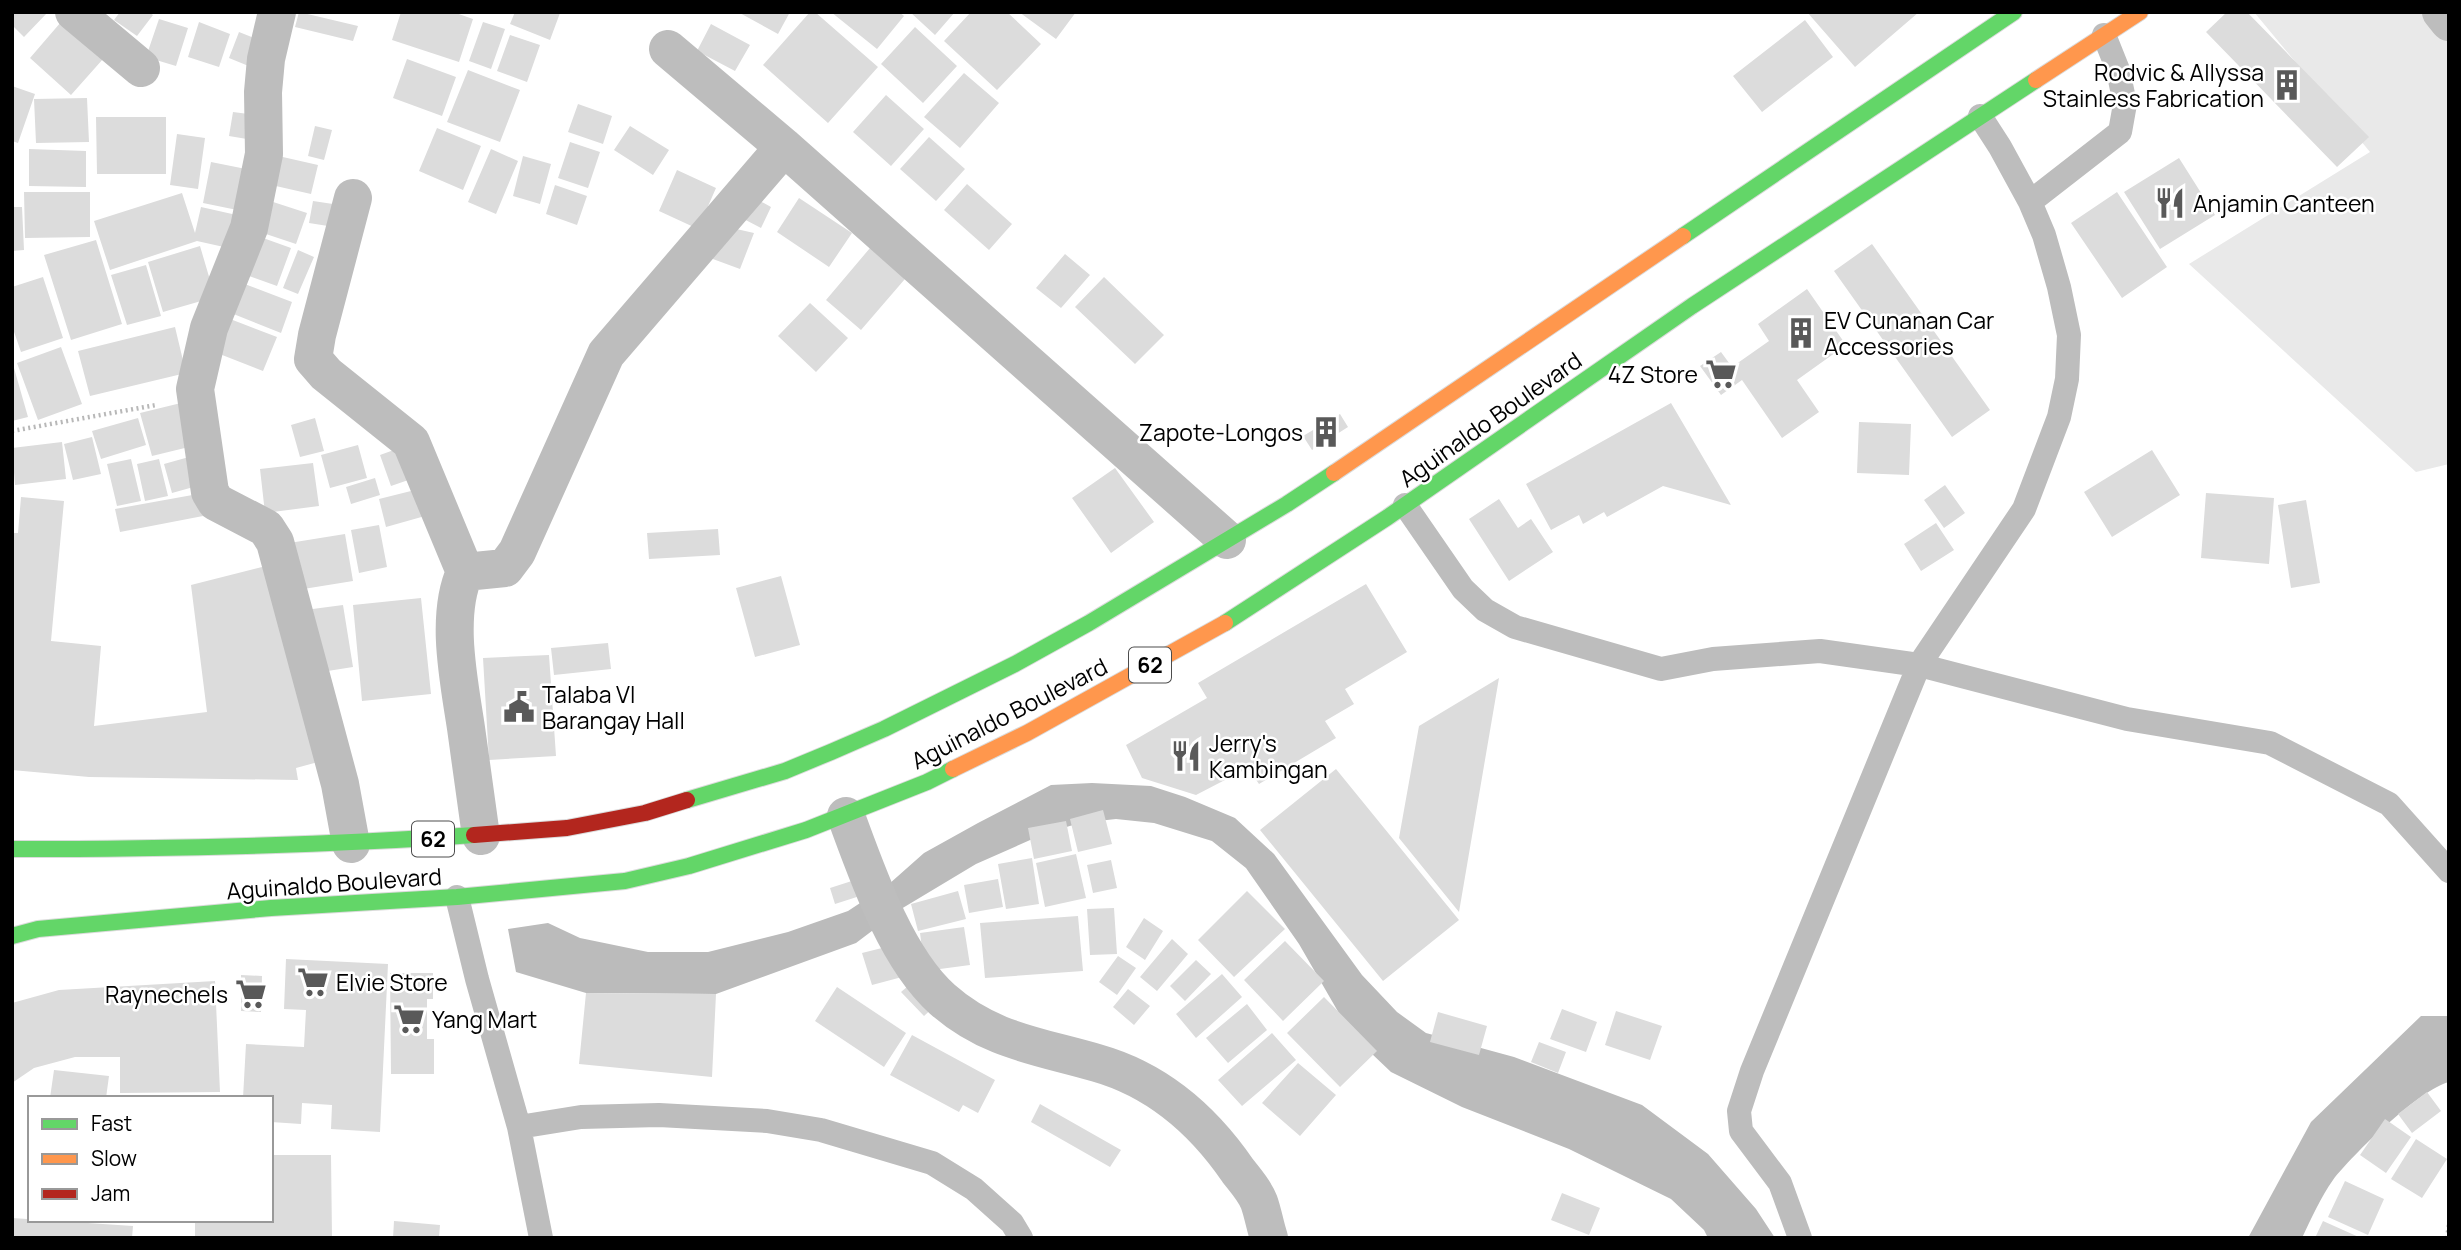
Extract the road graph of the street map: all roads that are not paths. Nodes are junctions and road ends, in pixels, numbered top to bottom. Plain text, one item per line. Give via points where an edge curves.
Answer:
1 (74, 12) edge
2 (277, 12) edge
3 (2014, 12) edge
4 (2140, 12) edge
5 (2441, 12) edge
6 (2449, 22) edge
7 (2104, 35) junction
8 (668, 49) dead end
9 (141, 68) dead end
10 (1980, 116) junction
11 (784, 147) junction
12 (353, 198) dead end
13 (2030, 202) junction
14 (1405, 505) junction
15 (1227, 540) junction
16 (465, 572) junction
17 (1919, 665) junction
18 (846, 816) junction
19 (481, 836) junction
20 (352, 844) junction
21 (16, 850) edge
22 (2449, 871) edge
23 (457, 897) junction
24 (12, 936) edge
25 (519, 1127) junction
26 (541, 1238) edge
27 (1021, 1238) edge
28 (1269, 1238) edge
29 (1800, 1238) edge

1 - 9 street
2 - 20 street via 266,59 264,154 249,228 209,328 195,388 210,492 216,502 266,528 275,542
3 - 15 highway, Aguinaldo Boulevard / 62 via 1287,504
4 - 7 highway, Aguinaldo Boulevard / 62
5 - 6 street
7 - 10 highway, Aguinaldo Boulevard / 62
7 - 13 lane via 2118,70 2124,104 2120,132
8 - 11 street
10 - 13 lane
10 - 14 highway, Aguinaldo Boulevard / 62 via 1692,306
11 - 15 street
11 - 16 street via 606,354 517,552 505,568
12 - 16 street via 313,359 411,442
13 - 17 lane via 2044,235 2069,335 2059,417 2024,509
14 - 17 lane via 1463,589 1485,610 1515,627 1661,669 1713,659 1820,651
14 - 18 highway, Aguinaldo Boulevard / 62 via 1177,651 1027,733
15 - 19 highway, Aguinaldo Boulevard / 62 via 1015,664 884,729 785,771 645,813
16 - 19 street via 457,601 458,677
17 - 22 lane via 2127,719 2270,743 2389,804
17 - 29 lane via 1739,1111 1741,1131 1780,1183
18 - 23 highway, Aguinaldo Boulevard / 62 via 689,866 625,881
18 - 28 street via 893,929 920,976 940,998 969,1020 1009,1040 1099,1063 1143,1081 1185,1109 1220,1144 1258,1199
19 - 20 highway, Aguinaldo Boulevard / 62
20 - 21 highway, Aguinaldo Boulevard / 62
23 - 24 highway, Aguinaldo Boulevard / 62 via 65,926
23 - 25 lane
25 - 26 lane
25 - 27 lane via 581,1116 659,1115 767,1121 821,1130 932,1163 974,1189 1012,1223

